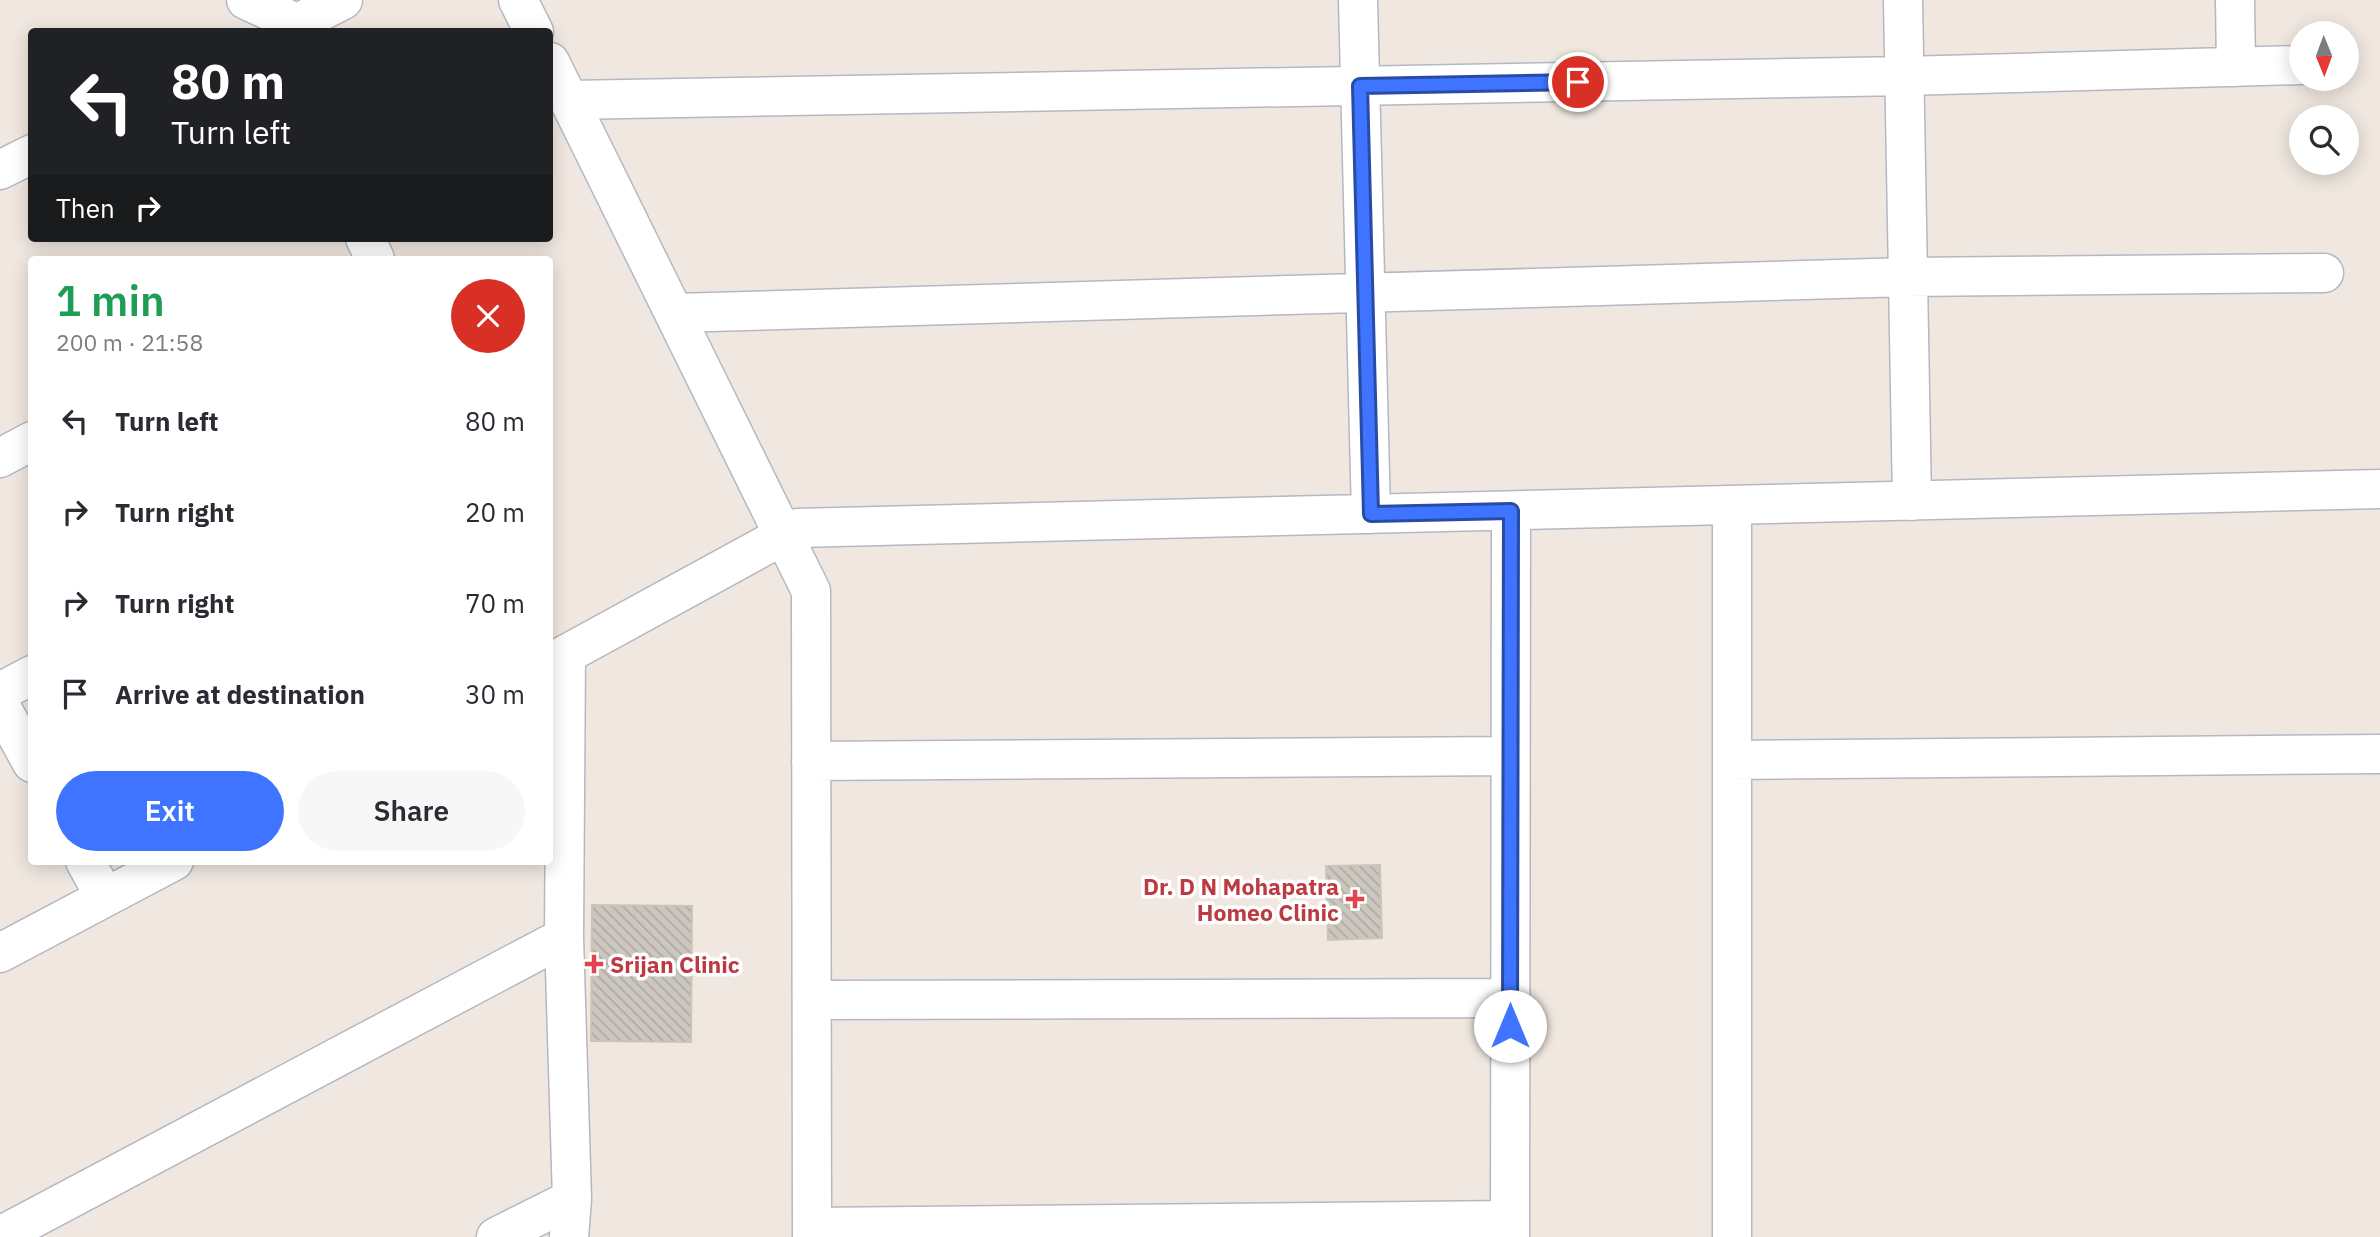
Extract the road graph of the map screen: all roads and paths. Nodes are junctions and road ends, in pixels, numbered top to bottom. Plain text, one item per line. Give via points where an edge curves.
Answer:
1 (246, 0) edge
2 (343, 0) edge
3 (518, 0) edge
4 (1358, 0) edge
5 (1903, 0) edge
6 (2235, 0) edge
7 (288, 27) edge
8 (532, 28) edge
9 (2289, 65) edge
10 (2236, 67) junction
11 (553, 68) edge
12 (1904, 76) junction
13 (1360, 86) junction
14 (569, 100) junction
15 (28, 156) edge
16 (0, 170) edge
17 (2324, 273) dead end
18 (1908, 277) junction
19 (1365, 293) junction
20 (675, 313) junction
21 (28, 443) edge
22 (0, 458) edge
23 (2380, 489) edge
24 (1912, 501) junction
25 (1732, 505) junction
26 (1511, 511) junction
27 (1371, 514) junction
28 (785, 534) junction
29 (558, 658) edge
30 (28, 677) edge
31 (0, 692) edge
32 (0, 705) edge
33 (2380, 754) edge
34 (28, 755) edge
35 (1510, 757) junction
36 (1732, 760) junction
37 (811, 761) junction
38 (87, 865) edge
39 (166, 865) edge
40 (105, 897) junction
41 (564, 937) junction
42 (0, 953) edge
43 (1510, 998) junction
44 (812, 1000) junction
45 (572, 1199) junction
46 (1510, 1229) edge
47 (812, 1232) edge
48 (0, 1236) edge
49 (496, 1237) edge
50 (569, 1237) edge
51 (1732, 1237) edge

1 - 7 street
2 - 7 street
3 - 8 street
4 - 13 street
5 - 12 street
6 - 10 street
9 - 10 street
10 - 12 street
11 - 14 street
12 - 13 street
12 - 18 street
13 - 14 street
13 - 19 street
14 - 20 street
15 - 16 street
17 - 18 street
18 - 19 street
18 - 24 street
19 - 20 street
19 - 27 street
20 - 28 street
21 - 22 street
23 - 24 street
24 - 25 street
25 - 26 street
25 - 36 street
26 - 27 street
26 - 35 street
27 - 28 street via 797,528
28 - 29 street
28 - 37 street via 811,591
29 - 41 street
30 - 31 street
32 - 34 street
33 - 36 street
35 - 37 street
35 - 43 street
36 - 51 street
37 - 44 street
38 - 40 street
39 - 40 street
40 - 42 street
41 - 45 street
41 - 48 street
43 - 44 street
43 - 46 street
44 - 47 street
45 - 49 street
45 - 50 street
46 - 47 street

